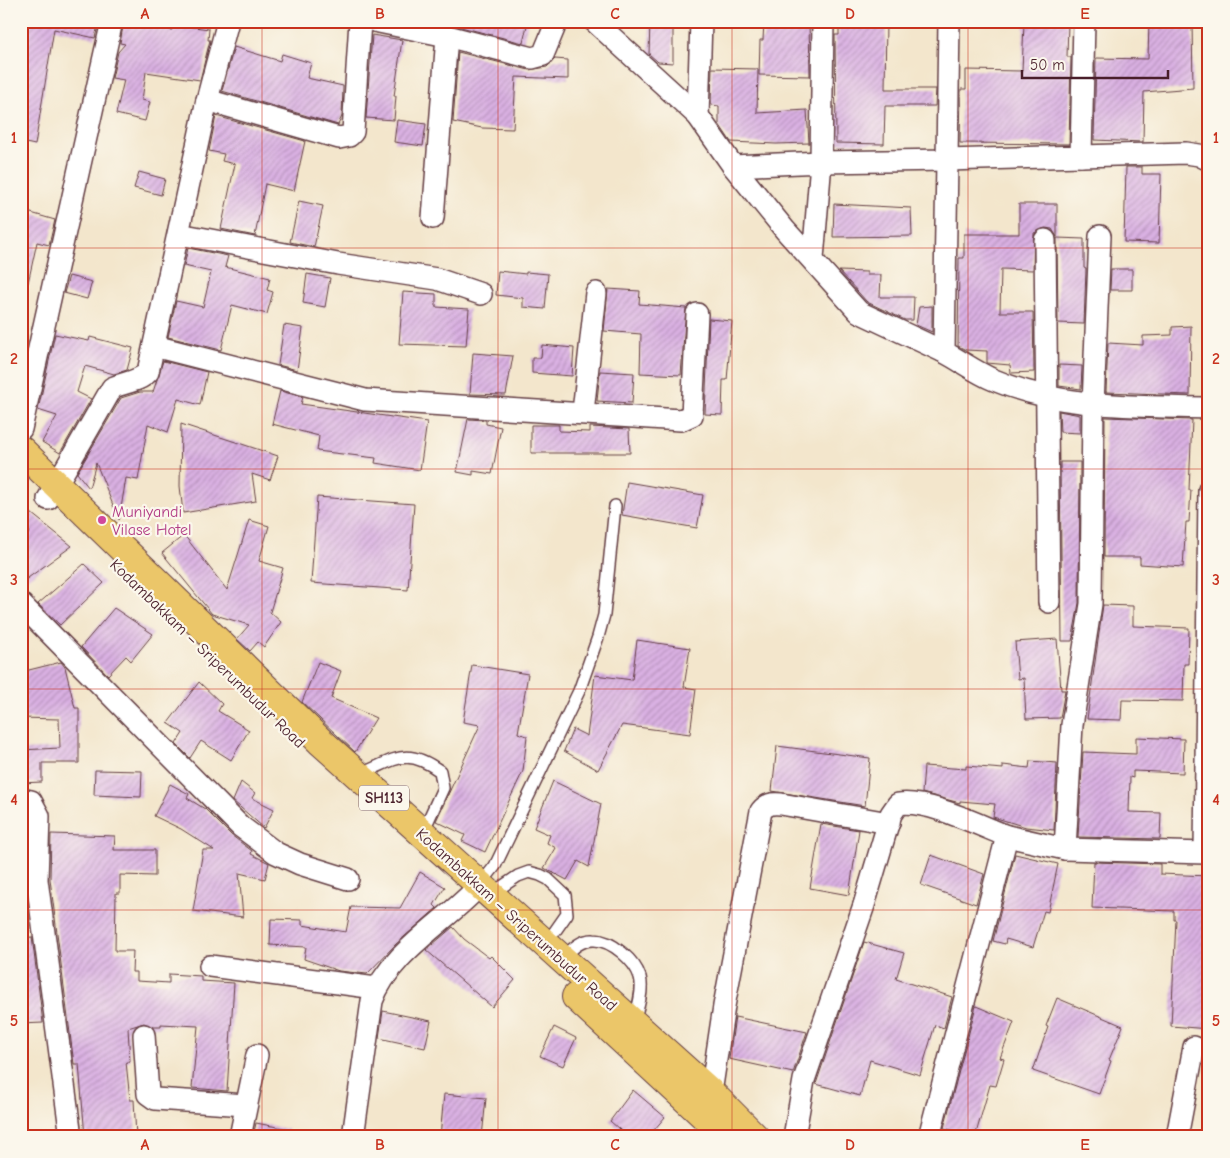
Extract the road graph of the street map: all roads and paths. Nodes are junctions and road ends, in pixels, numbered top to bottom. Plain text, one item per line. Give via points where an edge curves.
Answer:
1 (112, 21) edge
2 (228, 21) edge
3 (360, 21) edge
4 (374, 21) edge
5 (557, 21) edge
6 (594, 21) edge
7 (701, 21) edge
8 (823, 21) edge
9 (949, 21) edge
10 (1084, 21) edge
11 (447, 36) junction
12 (207, 100) junction
13 (698, 116) junction
14 (1081, 156) junction
15 (947, 160) junction
16 (1209, 160) edge
17 (821, 162) junction
18 (733, 166) junction
19 (433, 218) dead end
20 (179, 234) junction
21 (1100, 236) dead end
22 (1044, 240) dead end
23 (813, 260) junction
24 (596, 293) dead end
25 (480, 294) dead end
26 (697, 314) dead end
27 (154, 346) junction
28 (944, 352) junction
29 (1047, 398) junction
30 (1094, 405) junction
31 (1209, 408) edge
32 (583, 412) junction
33 (21, 428) edge
34 (21, 450) edge
35 (21, 473) edge
36 (1209, 490) edge
37 (52, 491) junction
38 (615, 506) dead end
39 (1208, 581) edge
40 (1049, 602) dead end
41 (21, 604) edge
42 (1208, 705) edge
43 (358, 775) junction
44 (21, 799) edge
45 (888, 823) junction
46 (422, 834) junction
47 (1007, 836) junction
48 (1065, 849) junction
49 (1207, 854) edge
50 (348, 879) dead end
51 (479, 893) junction
52 (553, 952) junction
53 (210, 966) dead end
54 (376, 988) junction
55 (633, 1023) junction
56 (144, 1035) dead end
57 (1194, 1047) dead end
58 (257, 1055) dead end
59 (711, 1093) junction
60 (246, 1105) junction
61 (71, 1137) edge
62 (240, 1137) edge
63 (353, 1137) edge
64 (727, 1137) edge
65 (755, 1137) edge
66 (794, 1137) edge
67 (929, 1137) edge
68 (1177, 1137) edge

1 - 33 street
2 - 12 street
3 - 12 street via 353,132 349,136 339,138
4 - 11 street
5 - 11 street via 543,55 532,58
6 - 13 street
7 - 13 street
8 - 17 street
9 - 15 street
10 - 14 street
11 - 19 street
12 - 20 street
13 - 18 street
14 - 15 street
14 - 16 street via 1186,153
15 - 17 street
15 - 28 street
17 - 18 street
17 - 23 street
18 - 23 street
20 - 25 street via 437,279
20 - 27 street
21 - 30 street
22 - 29 street
23 - 28 street via 859,312
24 - 32 street
26 - 32 street via 692,415 681,420
27 - 32 street via 365,400
27 - 37 street via 148,372 142,379 112,388
28 - 29 street via 994,380
29 - 30 street
29 - 40 street
30 - 31 street
30 - 48 street via 1091,604 1072,725
34 - 37 main road, Kodambakkam – Sriperumbudur Road / SH113
35 - 37 main road, Kodambakkam – Sriperumbudur Road / SH113
36 - 39 street
37 - 43 main road, Kodambakkam – Sriperumbudur Road / SH113
37 - 51 main road, Kodambakkam – Sriperumbudur Road / SH113 via 358,796
38 - 51 lane via 604,615 579,691
39 - 42 street
41 - 50 street via 240,826 276,853
42 - 49 street
43 - 46 main road, Kodambakkam – Sriperumbudur Road / SH113
43 - 46 lane via 409,755 425,760 440,771 443,788
44 - 61 street via 31,802 39,816 37,880
45 - 47 street via 898,804 908,802 923,804
45 - 59 street via 772,803 761,811
45 - 66 street via 864,905 804,1080
46 - 51 main road, Kodambakkam – Sriperumbudur Road / SH113
47 - 48 street
47 - 67 street
48 - 49 street
51 - 52 main road, Kodambakkam – Sriperumbudur Road / SH113
51 - 52 lane via 529,872 548,878 565,895 567,914
51 - 54 street via 421,938
51 - 64 main road, Kodambakkam – Sriperumbudur Road / SH113
52 - 55 main road, Kodambakkam – Sriperumbudur Road / SH113
52 - 55 lane via 593,940 605,942 626,957 641,979
53 - 54 street
54 - 63 street
55 - 59 main road, Kodambakkam – Sriperumbudur Road / SH113
56 - 60 street via 148,1094 155,1099
57 - 68 street
58 - 60 street
59 - 65 main road, Kodambakkam – Sriperumbudur Road / SH113
60 - 62 street

